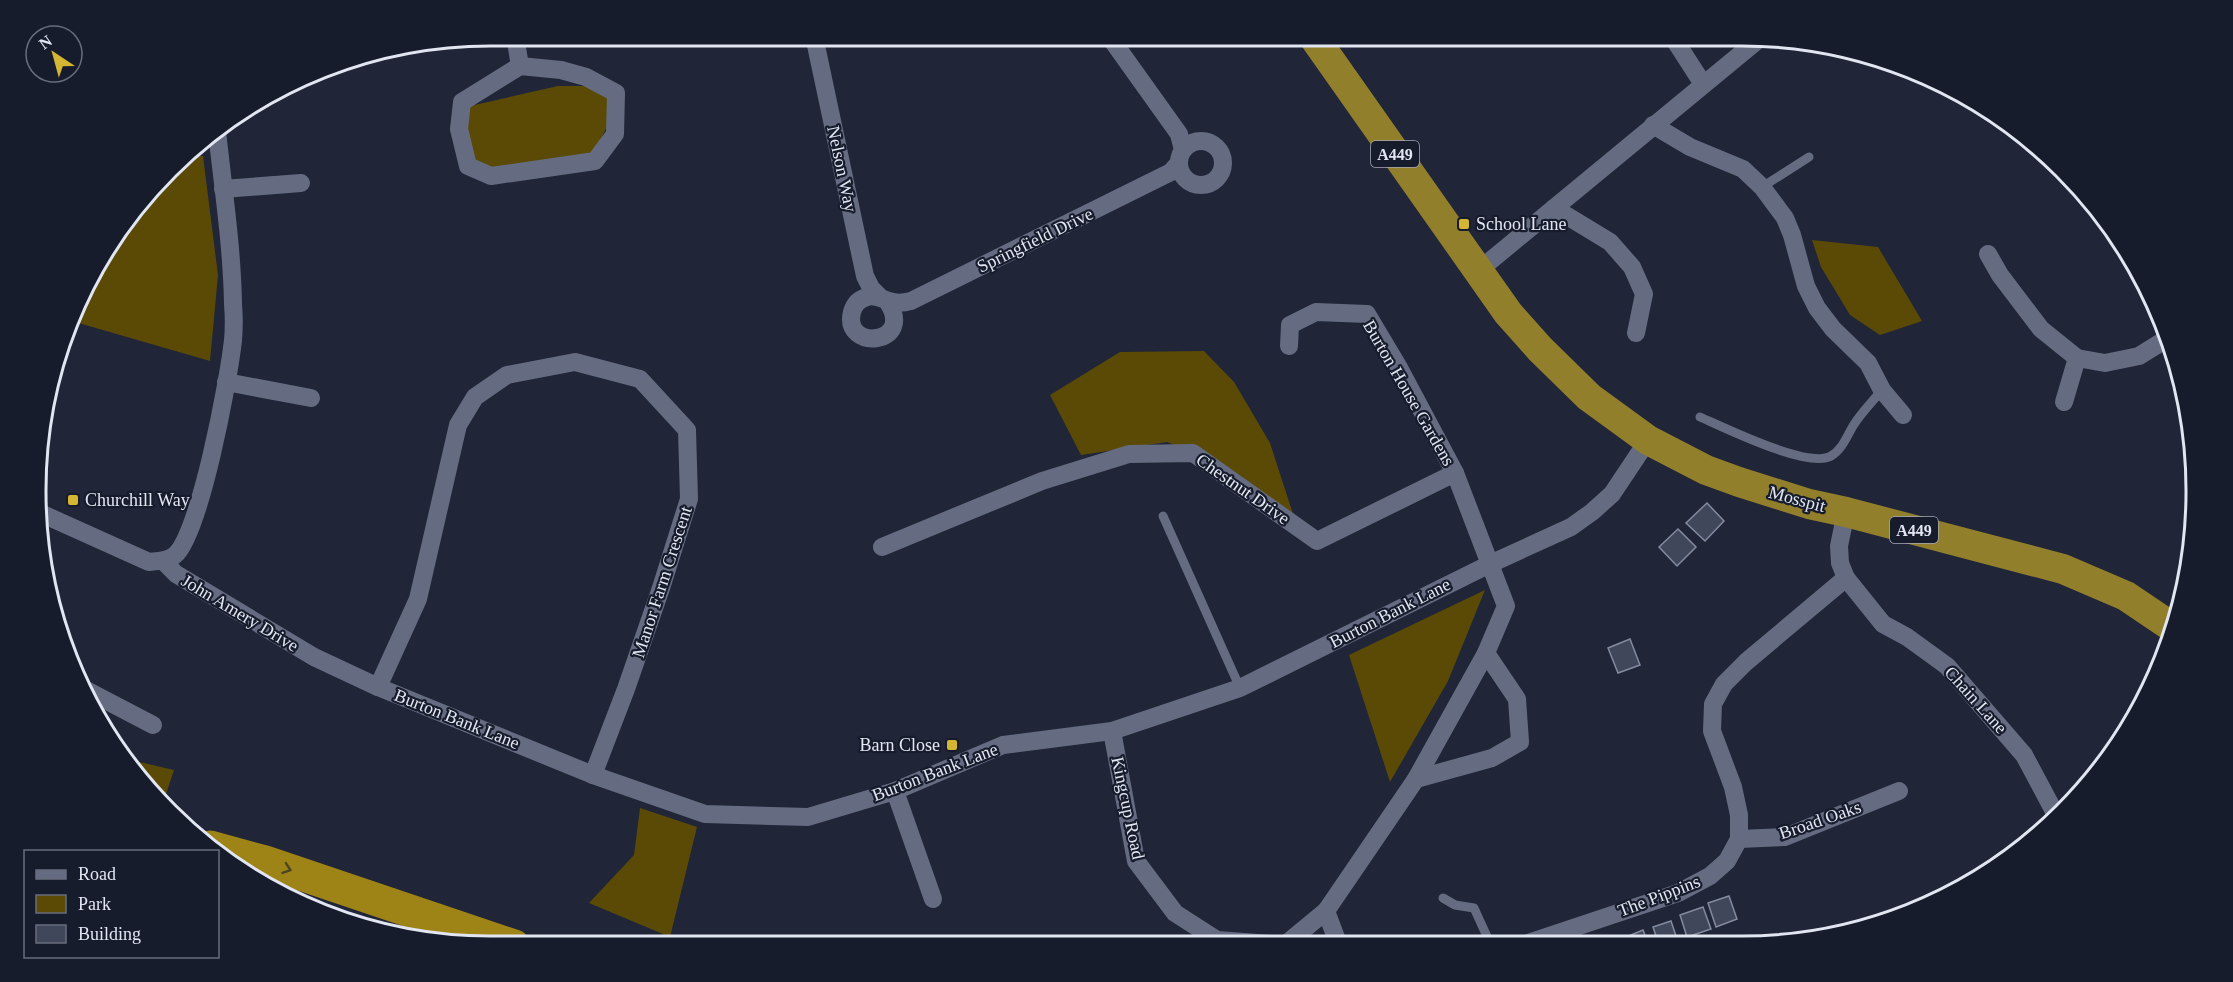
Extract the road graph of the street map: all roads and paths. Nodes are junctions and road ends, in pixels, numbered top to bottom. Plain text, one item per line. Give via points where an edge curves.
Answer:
1 (517, 46) edge
2 (816, 46) edge
3 (1116, 46) edge
4 (1319, 46) edge
5 (1678, 46) edge
6 (1750, 46) edge
7 (520, 66) junction
8 (1702, 84) junction
9 (1653, 125) junction
10 (214, 143) edge
11 (1809, 157) dead end
12 (301, 183) dead end
13 (1762, 187) junction
14 (223, 189) junction
15 (1554, 208) junction
16 (1988, 254) dead end
17 (1478, 272) junction
18 (884, 299) joint
19 (1636, 333) dead end
20 (2161, 342) edge
21 (1289, 346) dead end
22 (2077, 358) junction
23 (226, 382) junction
24 (1882, 390) junction
25 (311, 398) dead end
26 (2064, 402) dead end
27 (1903, 415) dead end
28 (1700, 417) dead end
29 (1648, 440) junction
30 (1455, 473) junction
31 (1846, 512) junction
32 (47, 516) edge
33 (1163, 516) dead end
34 (882, 547) dead end
35 (163, 561) junction
36 (1490, 564) junction
37 (1846, 578) junction
38 (2166, 623) edge
39 (1486, 652) junction
40 (314, 657) joint
41 (378, 687) junction
42 (1240, 688) junction
43 (96, 695) edge
44 (153, 725) dead end
45 (1112, 731) junction
46 (593, 775) junction
47 (1416, 779) junction
48 (895, 791) junction
49 (1899, 791) dead end
50 (2052, 808) edge
51 (1739, 839) junction
52 (233, 853) edge
53 (933, 898) dead end
54 (1443, 898) dead end
55 (1326, 911) junction
56 (1581, 935) edge
57 (484, 936) edge
58 (1211, 936) edge
59 (1296, 936) edge
60 (1335, 936) edge
61 (1487, 936) edge

1 - 7 street
2 - 18 street, Nelson Way via 865,276
3 - 18 street, Springfield Drive via 1179,134 1180,157 1171,172 912,301 900,304
4 - 17 highway, A449
5 - 8 street
6 - 8 street
7 - 7 street via 462,102 459,129 468,166 491,176 595,161 615,134 616,93 586,77
8 - 9 street
9 - 13 street via 1690,147 1743,169
9 - 15 street
10 - 14 street
11 - 13 lane
12 - 14 street
13 - 24 street via 1785,218 1817,308 1868,363
14 - 23 street via 233,303 233,340
15 - 17 street
15 - 19 street via 1610,242 1632,267 1644,294
16 - 22 street via 2042,329
17 - 29 highway, Mosspit / A449 via 1540,349 1589,397
20 - 22 street via 2139,356 2105,363
21 - 30 street, Burton House Gardens via 1290,325 1316,312 1366,315
22 - 26 street
23 - 25 street
23 - 35 street via 198,505 184,544 174,556
24 - 27 street
24 - 28 lane via 1832,456 1818,459 1757,442
29 - 31 highway, Mosspit / A449 via 1739,482
29 - 36 street, Burton Bank Lane via 1612,494 1592,512 1571,527
30 - 34 street, Chestnut Drive via 1317,541 1193,453 1129,454 1042,481
30 - 36 street, Burton House Gardens
31 - 37 street, Chain Lane via 1839,546
31 - 38 highway, Mosspit / A449 via 2063,569 2126,596
32 - 35 street, John Amery Drive via 149,562
33 - 42 lane
35 - 40 street, John Amery Drive via 176,574
36 - 39 street via 1506,606
36 - 42 street, Burton Bank Lane
37 - 50 street, Chain Lane via 1883,624 1947,666 2024,755
37 - 51 street via 1746,662 1724,684 1713,704 1712,731 1733,787
39 - 47 street
39 - 47 street via 1517,699 1520,742 1492,758
40 - 41 street, Burton Bank Lane
41 - 46 street, Burton Bank Lane
41 - 46 street, Manor Farm Crescent via 417,599 458,425 475,397 507,375 574,362 640,379 687,430 689,499
42 - 45 street, Burton Bank Lane
43 - 44 street
45 - 48 street, Burton Bank Lane via 1004,745
45 - 58 street, Kingcup Road via 1136,861 1174,913
46 - 48 street, Burton Bank Lane via 705,814 808,817
47 - 55 street
48 - 53 street
49 - 51 street, Broad Oaks via 1785,837
51 - 56 street, The Pippins via 1727,861 1710,876
52 -> 57 highway
54 - 61 lane via 1474,908
55 - 59 street
55 - 60 street

